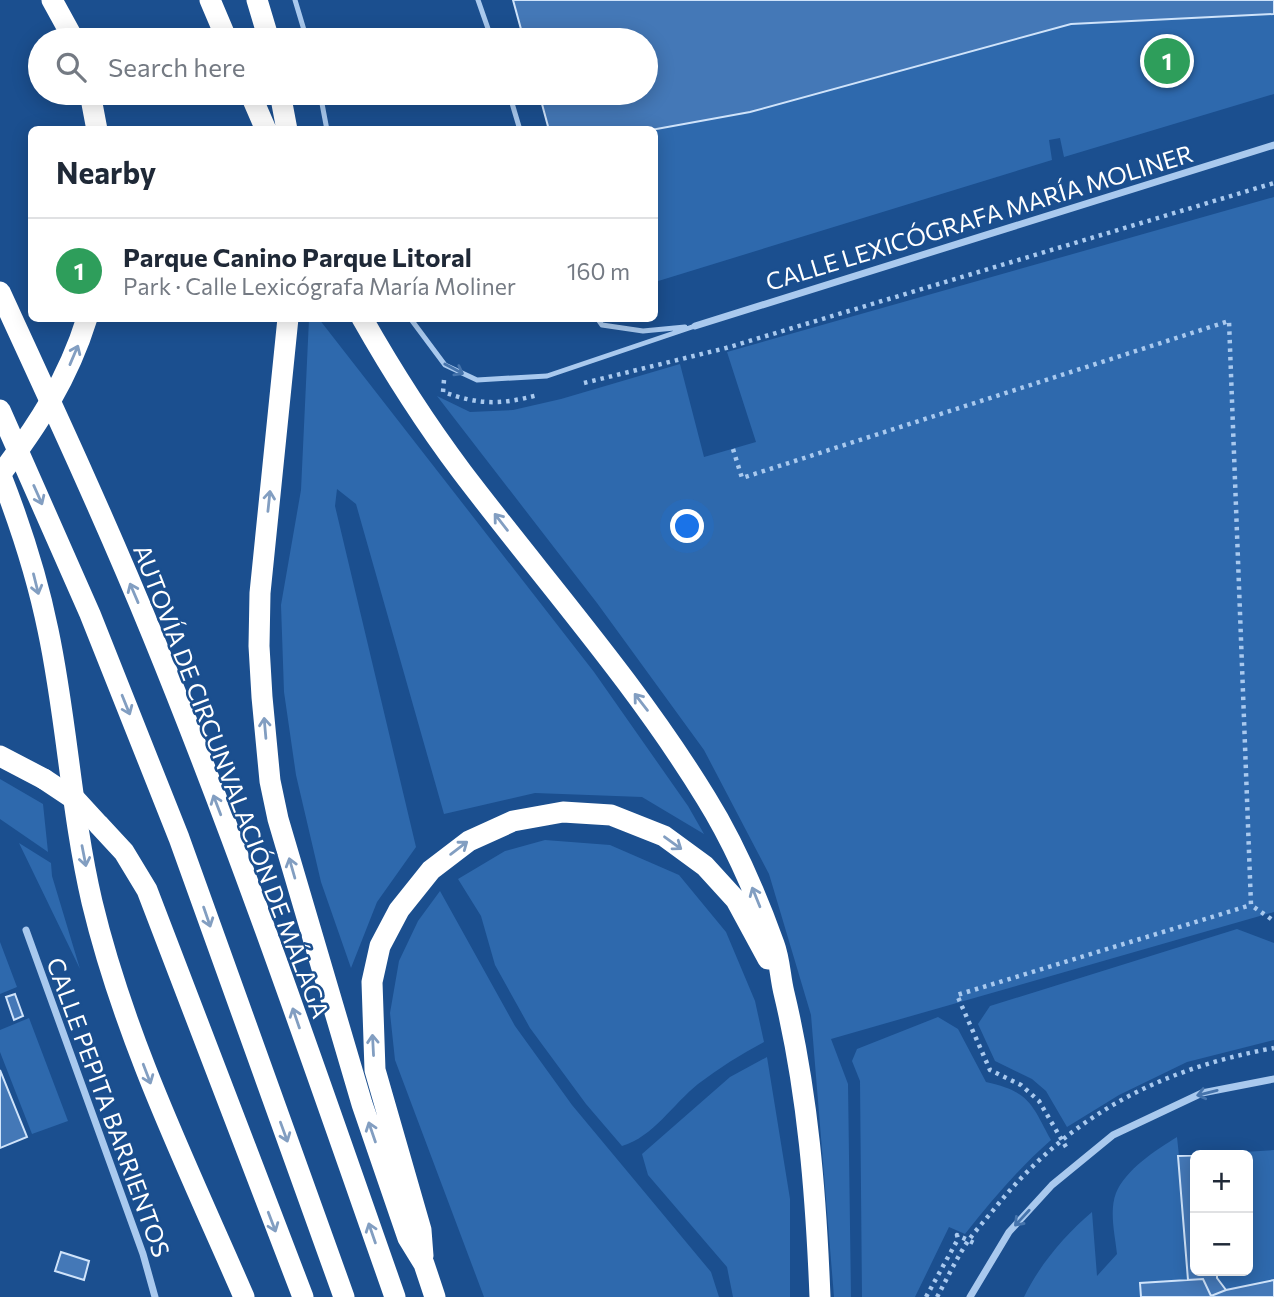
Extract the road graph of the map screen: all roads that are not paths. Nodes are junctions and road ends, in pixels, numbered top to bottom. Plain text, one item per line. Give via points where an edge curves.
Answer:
1 (52, 0) edge
2 (210, 0) edge
3 (257, 0) edge
4 (295, 0) edge
5 (478, 0) edge
6 (67, 28) edge
7 (222, 28) edge
8 (266, 28) edge
9 (303, 28) edge
10 (488, 28) edge
11 (92, 105) edge
12 (255, 105) edge
13 (282, 105) edge
14 (322, 105) edge
15 (513, 105) edge
16 (96, 126) edge
17 (264, 126) edge
18 (286, 126) edge
19 (326, 126) edge
20 (519, 126) edge
21 (1274, 145) edge
22 (0, 292) edge
23 (86, 322) edge
24 (288, 322) edge
25 (364, 322) edge
26 (413, 322) edge
27 (600, 322) edge
28 (695, 326) junction
29 (0, 410) edge
30 (0, 474) edge
31 (0, 756) edge
32 (26, 930) dead end
33 (782, 986) junction
34 (1274, 1079) edge
35 (424, 1264) junction
36 (155, 1297) edge
37 (244, 1297) edge
38 (303, 1297) edge
39 (344, 1297) edge
40 (395, 1297) edge
41 (435, 1297) edge
42 (820, 1297) edge
43 (970, 1297) edge

1 - 6 highway
2 - 7 highway
3 - 8 highway
4 - 9 lane
5 - 10 lane
11 - 16 highway
12 - 17 highway
13 - 18 highway
14 - 19 lane
15 - 20 lane
21 - 28 street, CALLE LEXICÓGRAFA MARÍA MOLINER
40 -> 22 highway, AUTOVÍA DE CIRCUNVALACIÓN DE MÁLAGA via 268,937 152,635
30 -> 23 highway, bridge via 35,429 75,356
35 -> 24 highway via 408,1238 362,1104 270,781 259,646 260,593
33 -> 25 highway via 776,948 746,873 708,799 651,715 461,470
26 -> 28 lane via 445,365 477,380 547,376
27 - 28 lane via 643,331
29 -> 39 highway via 90,614 179,838
30 -> 37 highway via 22,529 48,630 90,890 116,986 148,1078
31 -> 38 highway, bridge via 77,801 124,852 148,890
32 - 36 street, CALLE PEPITA BARRIENTOS
35 -> 33 highway via 421,1230 374,1070 372,982 380,946 399,910 431,870 469,841 513,821 564,812 611,816 664,836 705,866 736,900
33 - 42 highway via 798,1053 809,1137
34 -> 43 street via 1202,1093 1113,1135 1052,1185 1009,1232
35 - 41 highway

